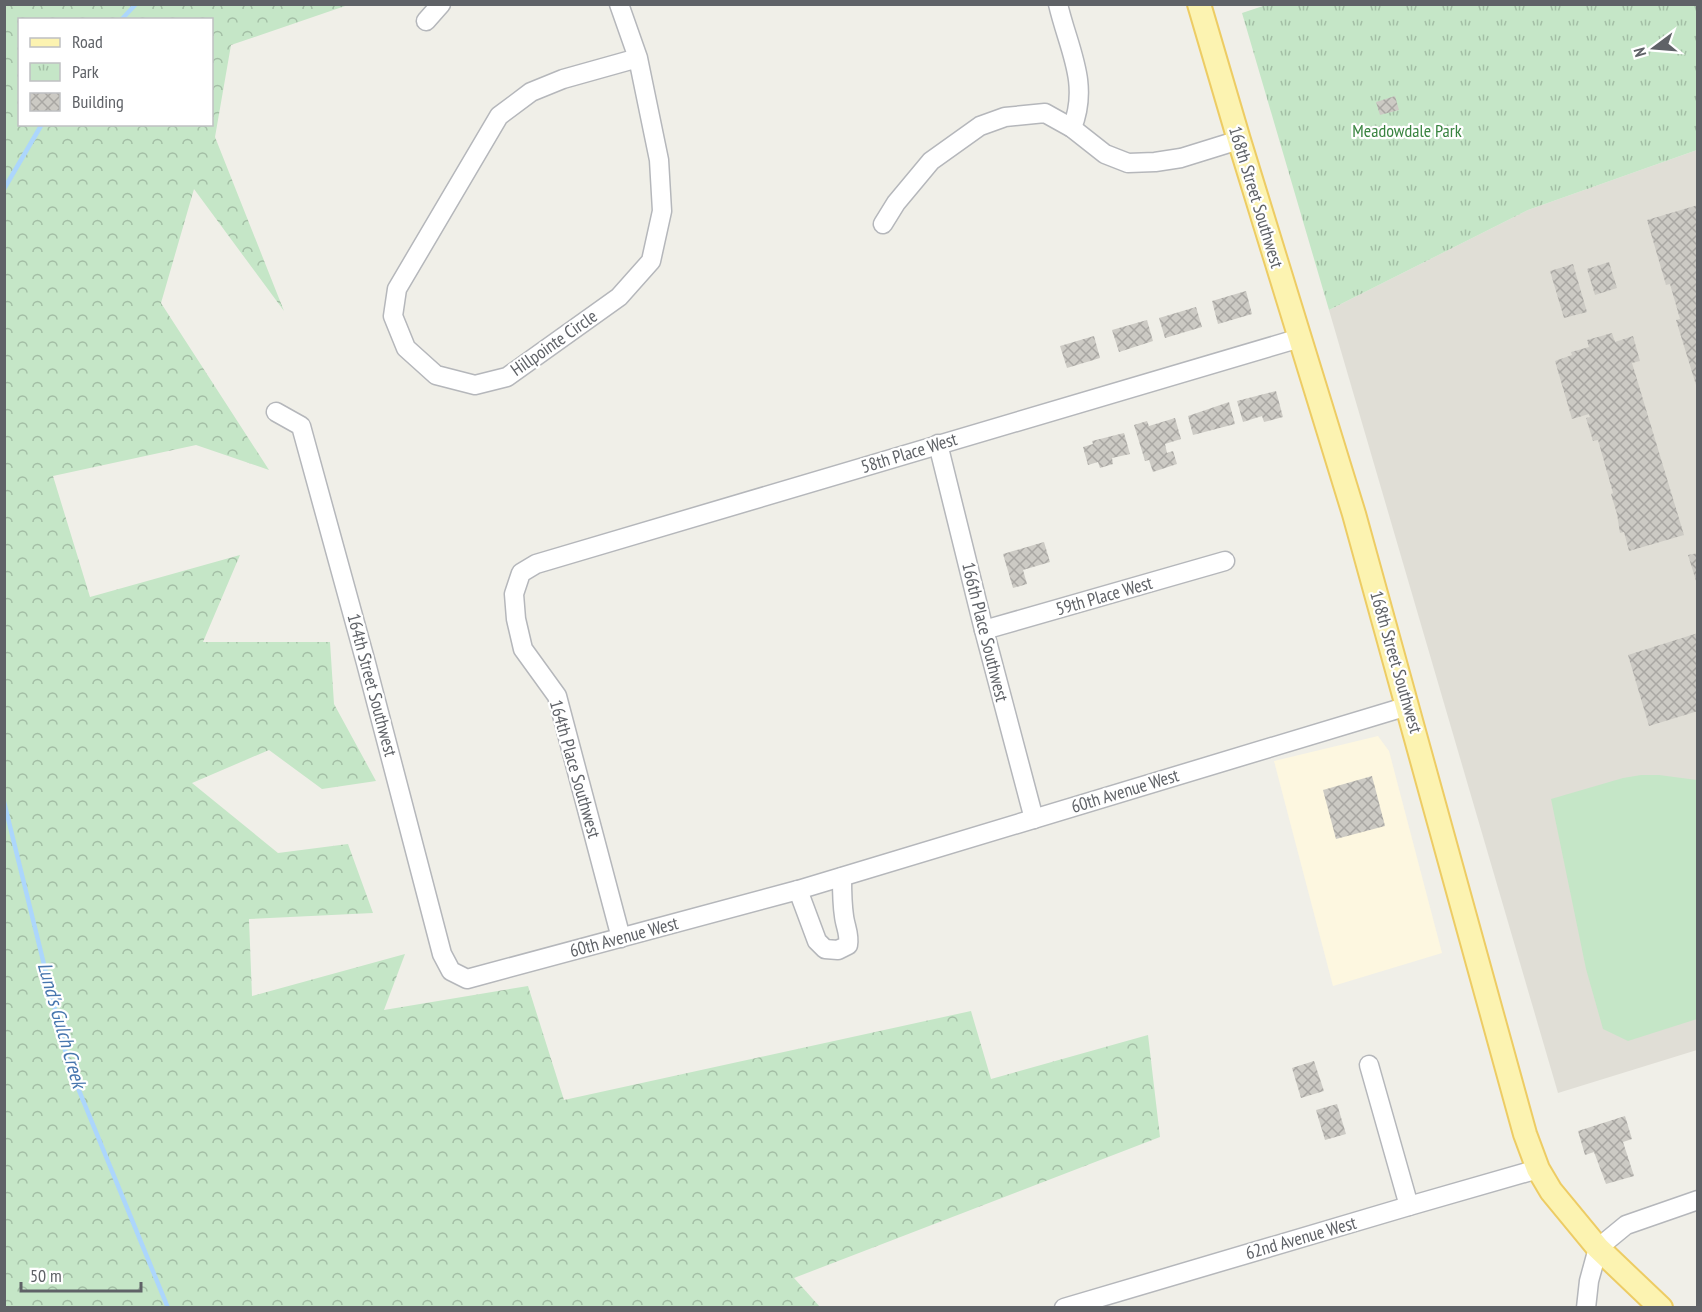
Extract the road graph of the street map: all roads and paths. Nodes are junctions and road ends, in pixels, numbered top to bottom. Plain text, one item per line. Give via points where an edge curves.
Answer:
1 (441, 4) edge
2 (619, 4) edge
3 (1058, 4) edge
4 (1199, 4) edge
5 (426, 21) dead end
6 (638, 58) junction
7 (1072, 128) junction
8 (1239, 140) junction
9 (883, 224) dead end
10 (1300, 338) junction
11 (276, 412) dead end
12 (938, 444) junction
13 (1225, 561) dead end
14 (521, 573) joint
15 (984, 630) junction
16 (1408, 706) junction
17 (1034, 819) junction
18 (842, 877) junction
19 (798, 890) junction
20 (621, 938) junction
21 (451, 971) joint
22 (1369, 1065) dead end
23 (1538, 1169) junction
24 (1698, 1200) edge
25 (1409, 1206) junction
26 (1598, 1248) junction
27 (1064, 1308) edge
28 (1586, 1308) edge
29 (1661, 1308) edge

1 - 5 street
2 - 6 street, Hillpointe Circle
3 - 7 street via 1079,81
4 - 8 main road, 168th Street Southwest
6 - 6 street, Hillpointe Circle via 659,160 662,211 651,261 619,297 507,377 475,385 436,375 406,348 393,315 397,289 499,116 531,92
7 - 8 street via 1105,154 1128,163 1180,158
7 - 9 street via 1045,114 1005,117 980,126 931,160
8 - 10 main road, 168th Street Southwest
10 - 12 street, 58th Place West
10 - 16 main road, 168th Street Southwest
11 - 21 street, 164th Street Southwest via 301,426 442,954
12 - 14 street, 58th Place West via 536,564
12 - 15 street, 166th Place Southwest
13 - 15 street, 59th Place West
14 - 20 street, 164th Place Southwest via 514,594 523,649 556,696
15 - 17 street, 166th Place Southwest
16 - 17 street, 60th Avenue West
16 - 23 main road, 168th Street Southwest via 1525,1134
17 - 18 street, 60th Avenue West
18 - 19 street, 60th Avenue West
18 - 19 street via 843,912 849,937 848,945 838,950 825,950 817,941
19 - 20 street, 60th Avenue West
20 - 21 street, 60th Avenue West via 466,979
22 - 25 street
23 - 25 street, 62nd Avenue West
23 - 26 main road, 168th Street Southwest
24 - 26 street via 1626,1225
25 - 27 street, 62nd Avenue West
26 - 28 street
26 - 29 main road, 168th Street Southwest

